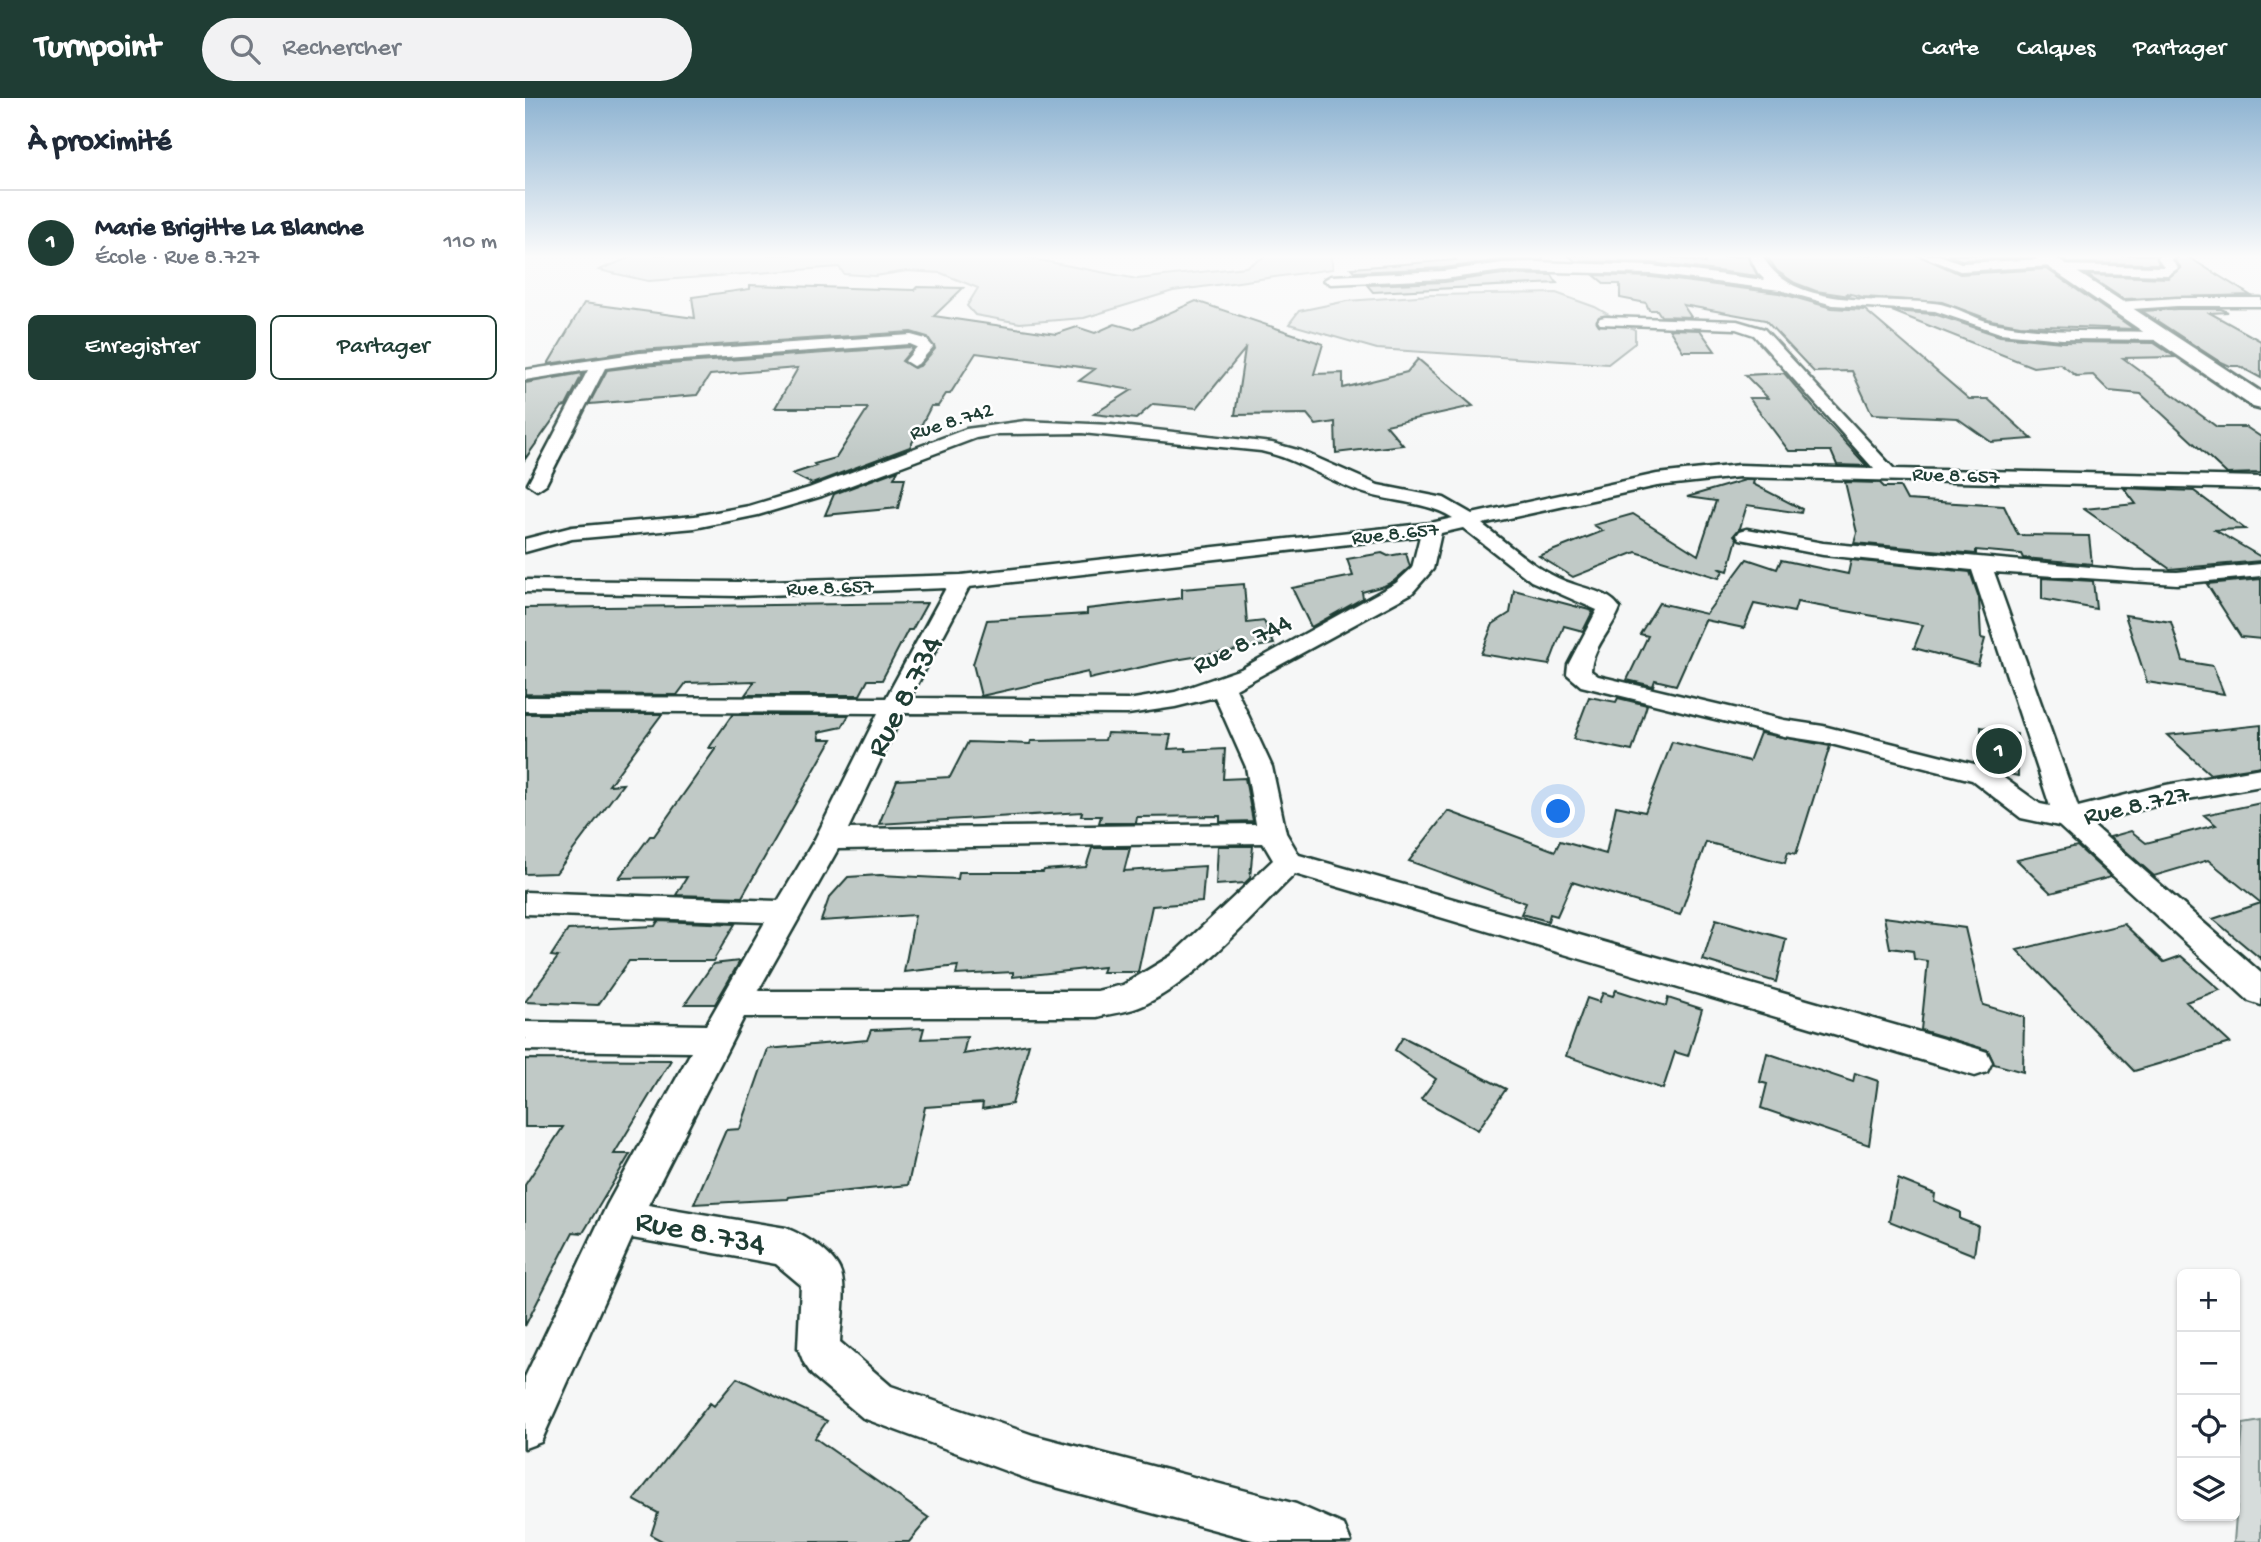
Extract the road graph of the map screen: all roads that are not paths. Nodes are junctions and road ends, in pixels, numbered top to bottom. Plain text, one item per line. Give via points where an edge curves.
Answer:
1 (1651, 322) edge
2 (1979, 322) edge
3 (2143, 322) edge
4 (2165, 336) junction
5 (913, 361) dead end
6 (599, 365) junction
7 (525, 375) edge
8 (2261, 402) edge
9 (1887, 472) junction
10 (2261, 482) edge
11 (537, 484) dead end
12 (1469, 523) junction
13 (1431, 529) junction
14 (1747, 535) dead end
15 (525, 546) edge
16 (1981, 565) junction
17 (2261, 570) edge
18 (961, 581) junction
19 (525, 586) edge
20 (1223, 687) junction
21 (525, 704) edge
22 (895, 704) junction
23 (2261, 777) edge
24 (2068, 819) junction
25 (1272, 833) junction
26 (829, 839) junction
27 (1289, 862) junction
28 (525, 903) edge
29 (787, 912) junction
30 (2261, 992) edge
31 (734, 1004) junction
32 (525, 1036) edge
33 (715, 1039) junction
34 (1975, 1062) dead end
35 (621, 1218) junction
36 (525, 1426) edge
37 (1327, 1542) edge

1 - 9 street via 1737,325 1759,331
2 - 4 street via 1998,329
3 - 4 street
4 - 8 street
5 - 6 street via 925,347 911,339 640,358
6 - 7 street
6 - 11 street
9 - 10 street, Rue 8.657
9 - 12 street, Rue 8.657 via 1759,470 1685,476
12 - 13 street, Rue 8.657
12 - 15 street, Rue 8.742 via 1448,506 1368,488 1281,450 1024,425 972,433 764,509 667,526 568,534
12 - 24 street, Rue 8.742 via 1551,584 1599,599 1609,608 1578,663 1579,674 1590,681 1981,774 2031,811
13 - 18 street, Rue 8.657
13 - 20 street, Rue 8.744 via 1428,562 1404,589
14 - 16 street via 1822,549
16 - 17 street via 2177,578
16 - 24 street, Rue 8.727
18 - 19 street, Rue 8.657 via 738,589
18 - 22 street, Rue 8.734
20 - 22 street, Rue 8.744 via 1172,703 1128,707
20 - 25 street via 1259,767
21 - 22 street, Rue 8.744
22 - 26 street, Rue 8.734
23 - 24 street, Rue 8.727 via 2166,794
24 - 30 street
25 - 26 street
25 - 27 street
26 - 29 street, Rue 8.734
27 - 31 street via 1182,965 1132,996 1097,1004
27 - 34 street
28 - 29 street
29 - 31 street, Rue 8.734
31 - 33 street, Rue 8.734
32 - 33 street
33 - 35 street, Rue 8.734
35 - 36 street
35 - 37 street, Rue 8.734 via 786,1248 822,1277 819,1348 878,1403 1034,1458 1296,1528

